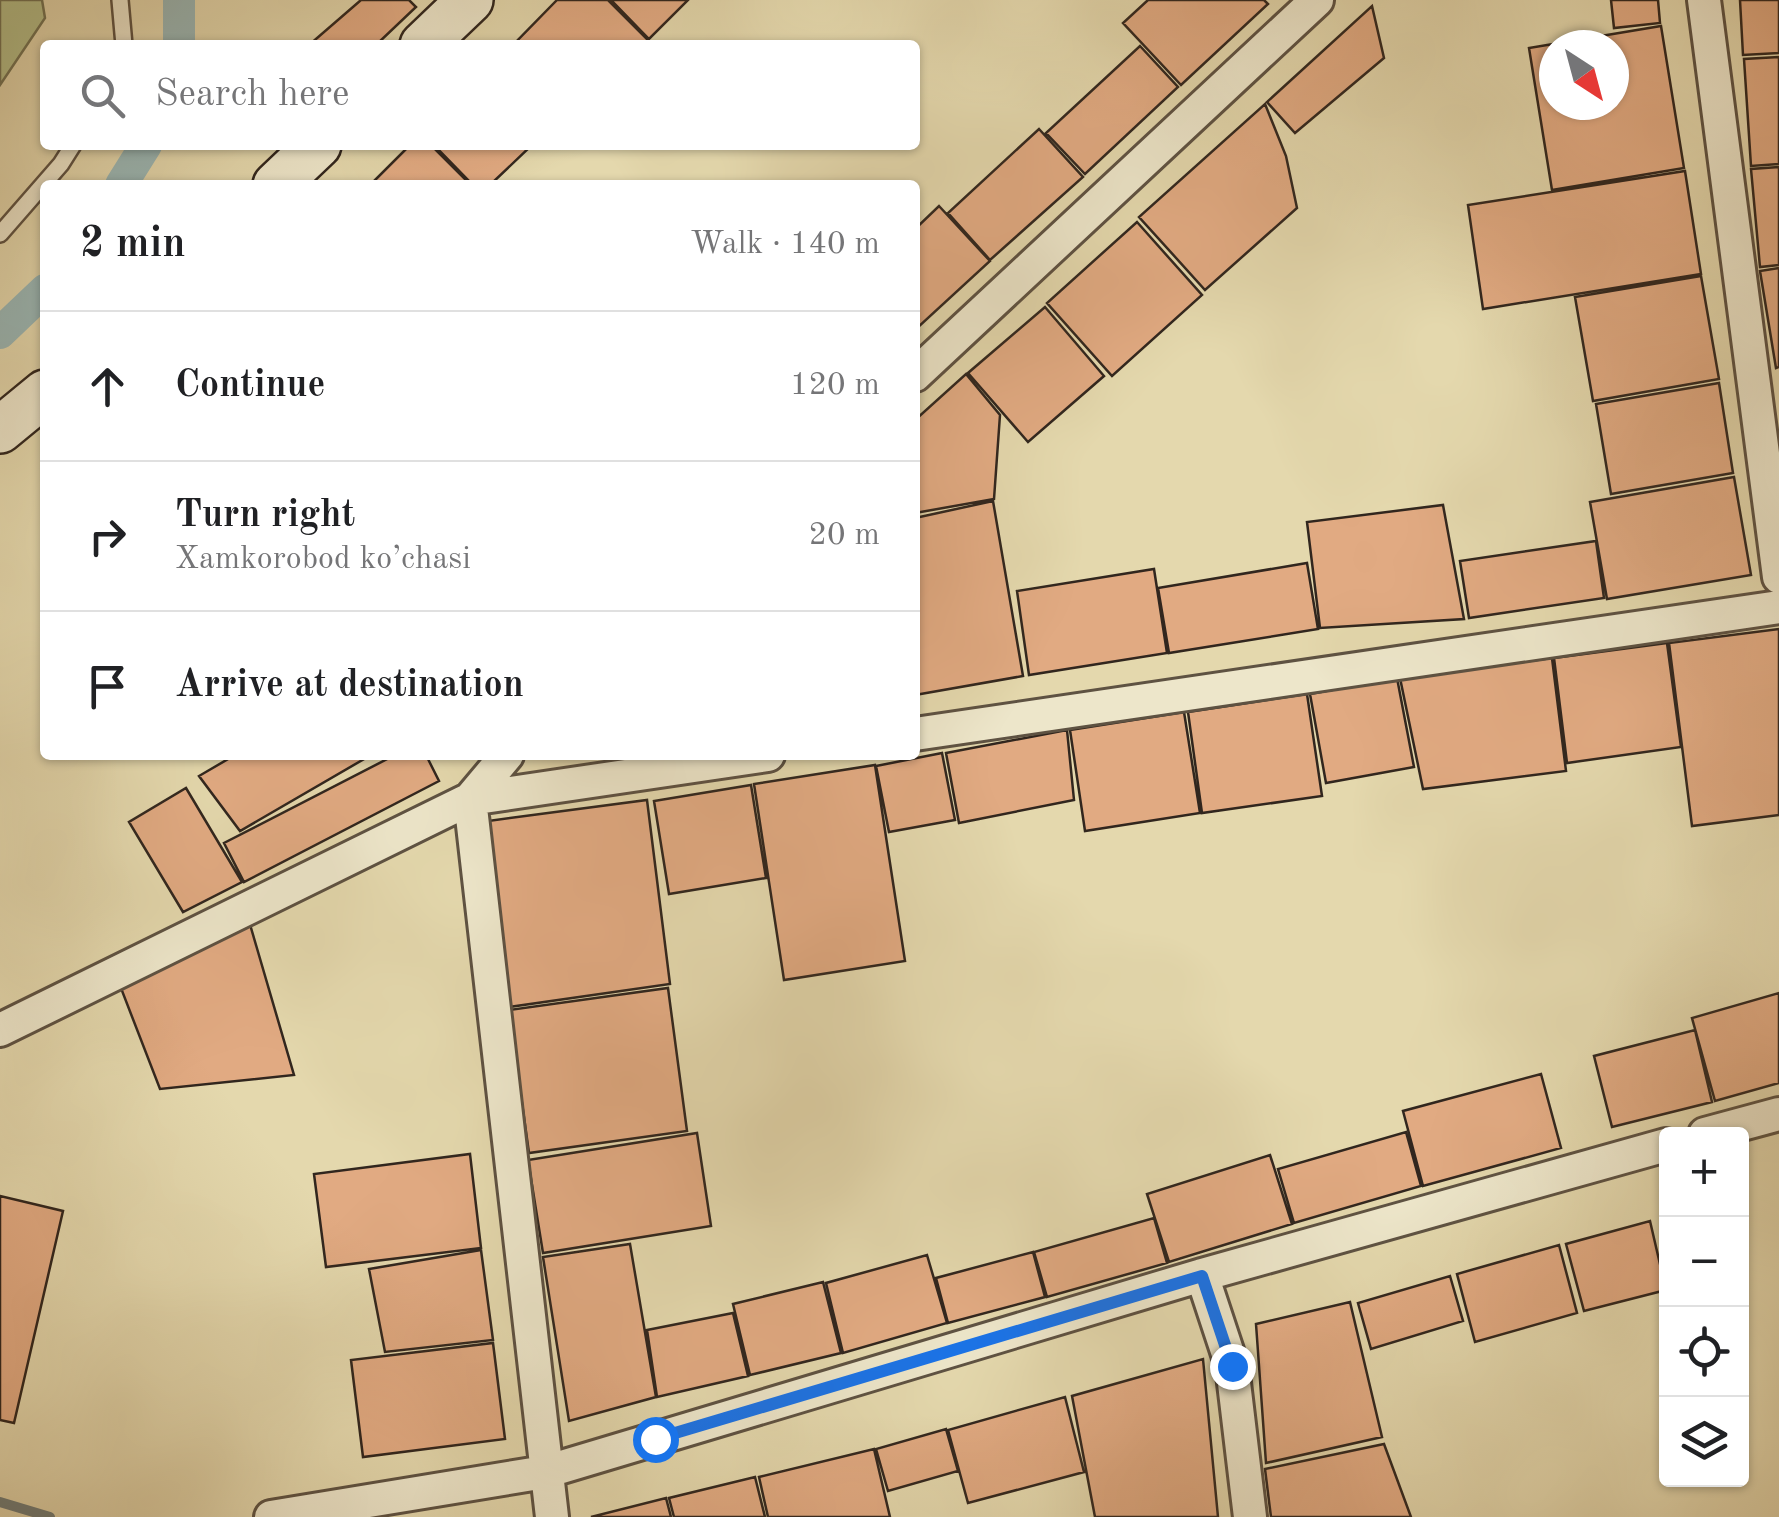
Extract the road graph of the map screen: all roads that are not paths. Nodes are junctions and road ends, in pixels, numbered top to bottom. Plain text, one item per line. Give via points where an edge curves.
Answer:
1 (120, 0) edge
2 (470, 0) edge
3 (1317, 0) edge
4 (1704, 0) edge
5 (124, 40) edge
6 (428, 40) edge
7 (69, 150) edge
8 (313, 150) edge
9 (47, 180) edge
10 (281, 180) edge
11 (40, 188) edge
12 (0, 234) edge
13 (920, 370) edge
14 (40, 397) edge
15 (0, 430) edge
16 (1779, 577) edge
17 (1779, 607) edge
18 (920, 733) edge
19 (503, 760) edge
20 (734, 760) edge
21 (470, 799) junction
22 (0, 1030) edge
23 (1779, 1114) edge
24 (1731, 1127) edge
25 (1659, 1147) edge
26 (1202, 1276) junction
27 (546, 1472) junction
28 (271, 1517) edge
29 (552, 1517) edge
30 (1250, 1517) edge

1 - 5 lane
2 - 6 main road
3 - 13 street
4 - 16 street
7 - 9 lane
8 - 10 main road
11 - 12 lane
14 - 15 main road
17 - 18 street
19 - 21 street
20 - 21 street
21 - 22 street
21 - 27 street
23 - 24 street
25 - 26 street
26 - 27 street
26 - 30 street via 1232,1366
27 - 28 street
27 - 29 street

